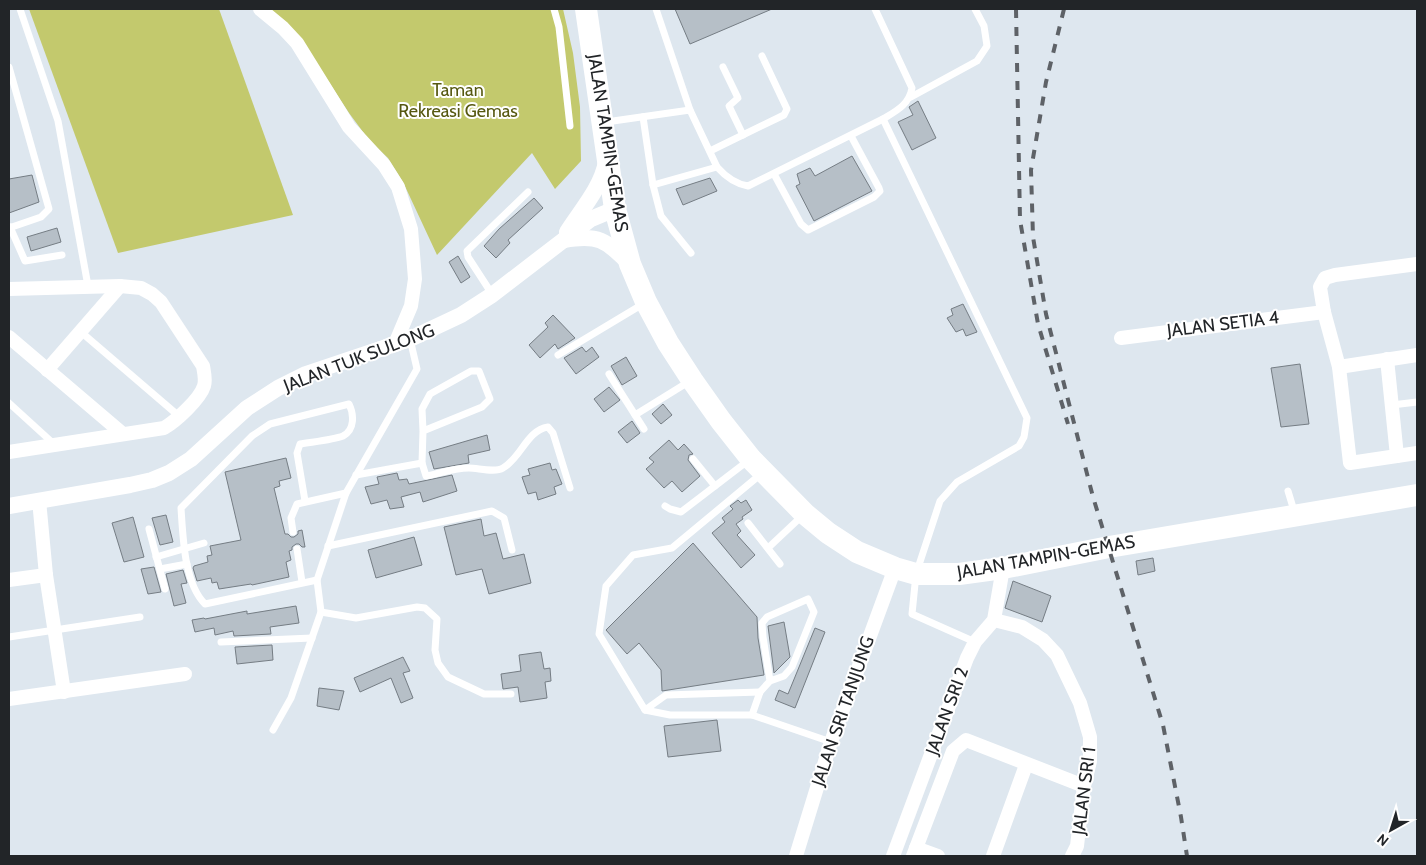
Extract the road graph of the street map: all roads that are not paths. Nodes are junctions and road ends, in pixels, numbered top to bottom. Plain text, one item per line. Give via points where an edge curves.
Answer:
1 (20, 9) edge
2 (260, 9) edge
3 (554, 9) edge
4 (586, 9) edge
5 (656, 9) edge
6 (875, 9) edge
7 (975, 9) edge
8 (762, 56) dead end
9 (9, 67) edge
10 (723, 67) dead end
11 (910, 97) junction
12 (690, 110) junction
13 (643, 117) junction
14 (883, 119) junction
15 (603, 122) junction
16 (570, 126) dead end
17 (743, 135) junction
18 (851, 136) junction
19 (710, 151) junction
20 (607, 154) junction
21 (717, 167) junction
22 (774, 174) junction
23 (653, 186) junction
24 (528, 192) dead end
25 (615, 209) junction
26 (10, 227) edge
27 (562, 240) junction
28 (691, 252) dead end
29 (62, 255) dead end
30 (630, 264) junction
31 (1417, 264) edge
32 (91, 286) junction
33 (120, 286) junction
34 (9, 289) edge
35 (492, 295) junction
36 (646, 302) junction
37 (1324, 312) junction
38 (81, 332) junction
39 (9, 337) edge
40 (1121, 338) dead end
41 (402, 342) junction
42 (558, 355) dead end
43 (1417, 355) edge
44 (1387, 359) junction
45 (1339, 367) junction
46 (47, 370) junction
47 (609, 374) dead end
48 (692, 380) junction
49 (1417, 402) edge
50 (9, 403) edge
51 (1392, 405) junction
52 (635, 415) junction
53 (180, 417) junction
54 (644, 429) dead end
55 (423, 431) junction
56 (122, 434) junction
57 (54, 444) junction
58 (9, 452) edge
59 (1417, 453) edge
60 (1397, 456) junction
61 (693, 459) dead end
62 (422, 463) junction
63 (757, 465) junction
64 (356, 475) junction
65 (715, 486) junction
66 (570, 488) dead end
67 (1288, 491) dead end
68 (346, 492) junction
69 (1417, 495) edge
70 (39, 500) junction
71 (305, 501) junction
72 (9, 506) edge
73 (665, 506) dead end
74 (805, 514) junction
75 (1295, 516) junction
76 (748, 523) dead end
77 (149, 529) dead end
78 (294, 532) dead end
79 (204, 543) dead end
80 (328, 546) junction
81 (768, 548) junction
82 (297, 549) dead end
83 (183, 550) junction
84 (512, 550) dead end
85 (156, 557) junction
86 (187, 564) junction
87 (780, 564) dead end
88 (895, 568) junction
89 (1003, 568) junction
90 (160, 569) junction
91 (916, 574) junction
92 (46, 575) junction
93 (9, 580) edge
94 (317, 580) junction
95 (302, 582) junction
96 (165, 589) dead end
97 (321, 612) junction
98 (140, 617) dead end
99 (994, 620) junction
100 (55, 631) junction
101 (9, 637) edge
102 (312, 638) junction
103 (221, 642) dead end
104 (975, 642) junction
105 (186, 674) dead end
106 (770, 680) junction
107 (64, 692) junction
108 (760, 692) junction
109 (511, 694) dead end
110 (9, 699) edge
111 (645, 710) junction
112 (752, 715) junction
113 (273, 730) dead end
114 (830, 742) junction
115 (1030, 766) junction
116 (1084, 786) junction
117 (914, 852) edge
118 (796, 856) edge
119 (893, 856) edge
120 (938, 856) edge
121 (993, 856) edge
122 (1003, 856) edge
123 (1072, 856) edge

1 - 32 lane via 58,121
2 - 41 street via 297,43 349,127 384,165 398,187 411,229 415,280
3 - 16 lane via 559,27
4 - 15 highway, JALAN TAMPIN-GEMAS
5 - 12 lane
6 - 11 lane via 912,88
7 - 11 lane via 984,26 988,46 977,61
8 - 17 lane via 787,109 784,115
9 - 26 lane via 49,210 41,217
10 - 17 lane via 738,98 729,106
11 - 14 lane via 901,109
12 - 13 lane
12 - 19 lane
13 - 15 lane
13 - 23 lane
14 - 18 lane
14 - 91 lane via 1027,418 1024,437 1018,446 957,482 940,501
15 - 20 highway, JALAN TAMPIN-GEMAS
17 - 19 lane
18 - 22 lane
18 - 22 lane via 880,191 808,230 801,224
19 - 21 lane
20 - 25 highway, JALAN TAMPIN-GEMAS
20 - 27 street via 601,179
21 - 22 lane via 723,174 748,186
21 - 23 lane
23 - 28 lane via 661,216
24 - 35 lane via 467,251 468,258
25 - 27 street, JALAN TUK SULONG via 591,219
25 - 30 highway, JALAN TAMPIN-GEMAS
26 - 29 lane via 25,261
27 - 30 street via 585,236 594,238 605,242
27 - 35 street, JALAN TUK SULONG
30 - 36 highway, JALAN TAMPIN-GEMAS
31 - 37 street via 1325,278 1320,287
32 - 33 street
32 - 34 street
33 - 38 street
33 - 53 street via 142,288 161,302 203,366 204,385
35 - 41 street, JALAN TUK SULONG via 461,315
36 - 42 lane
36 - 48 highway, JALAN TAMPIN-GEMAS
37 - 40 street, JALAN SETIA 4
37 - 45 street
38 - 46 street
38 - 53 lane
39 - 46 street
41 - 64 lane via 417,369
41 - 70 street, JALAN TUK SULONG via 306,374 278,388 247,408 191,459 169,473 130,485
43 - 44 street
44 - 45 street
44 - 51 street
45 - 60 street via 1350,463
46 - 56 street
47 - 52 lane
48 - 52 lane
48 - 63 highway, JALAN TAMPIN-GEMAS
49 - 51 lane
50 - 57 lane
51 - 60 street
52 - 54 lane
53 - 56 street via 164,428
55 - 55 lane via 422,409 430,394 471,371 479,371 490,399 482,407
55 - 62 lane
56 - 57 street
57 - 58 street
59 - 60 street
61 - 65 lane
62 - 64 lane
62 - 66 lane via 426,476 466,468 501,470 512,462 535,432 548,427 553,433
63 - 65 lane
63 - 74 highway, JALAN TAMPIN-GEMAS
63 - 111 lane via 672,548 633,555 606,586 599,634
64 - 68 lane
65 - 73 lane via 681,512
67 - 75 lane
68 - 71 lane
68 - 80 lane
69 - 75 highway, JALAN TAMPIN-GEMAS
70 - 72 street, JALAN TUK SULONG
70 - 92 street
71 - 78 lane via 297,504 291,518
71 - 83 lane via 297,453 300,444 344,436 350,430 353,413 349,404 270,424 252,436 181,508
74 - 81 lane
74 - 88 highway, JALAN TAMPIN-GEMAS via 857,552
75 - 89 highway, JALAN TAMPIN-GEMAS
76 - 81 lane
77 - 85 lane
79 - 83 lane
80 - 84 lane via 492,511 504,518
80 - 94 lane
81 - 87 lane
82 - 95 lane
83 - 85 lane
83 - 86 lane
85 - 90 lane
86 - 90 lane
86 - 95 lane via 197,597 205,604
88 - 91 highway, JALAN TAMPIN-GEMAS
88 - 114 street, JALAN SRI TANJUNG
89 - 91 highway, JALAN TAMPIN-GEMAS via 959,574
89 - 99 street
90 - 96 lane
91 - 104 lane via 912,614
92 - 93 street
92 - 100 street
94 - 95 lane
94 - 97 lane
97 - 102 lane
97 - 109 lane via 356,618 425,608 437,619 435,650 438,663 448,676 484,694
98 - 100 lane
99 - 104 street, JALAN SRI 2
99 - 116 street, JALAN SRI 1 via 1022,627 1043,640 1057,655 1080,703 1090,737 1090,761
100 - 101 lane
100 - 107 street
102 - 103 lane
102 - 113 lane via 291,698
104 - 119 street, JALAN SRI 2
105 - 107 street
106 - 106 lane via 762,623 767,617 808,599 814,612 792,667 784,676
106 - 108 lane
107 - 110 street
108 - 111 lane via 666,695
108 - 112 lane
111 - 112 lane via 670,716
112 - 114 lane
114 - 118 street, JALAN SRI TANJUNG
115 - 116 street
115 - 117 street via 966,740 959,745 953,751
115 - 121 street
115 - 122 street
116 - 123 street, JALAN SRI 1 via 1077,846
117 - 120 street

